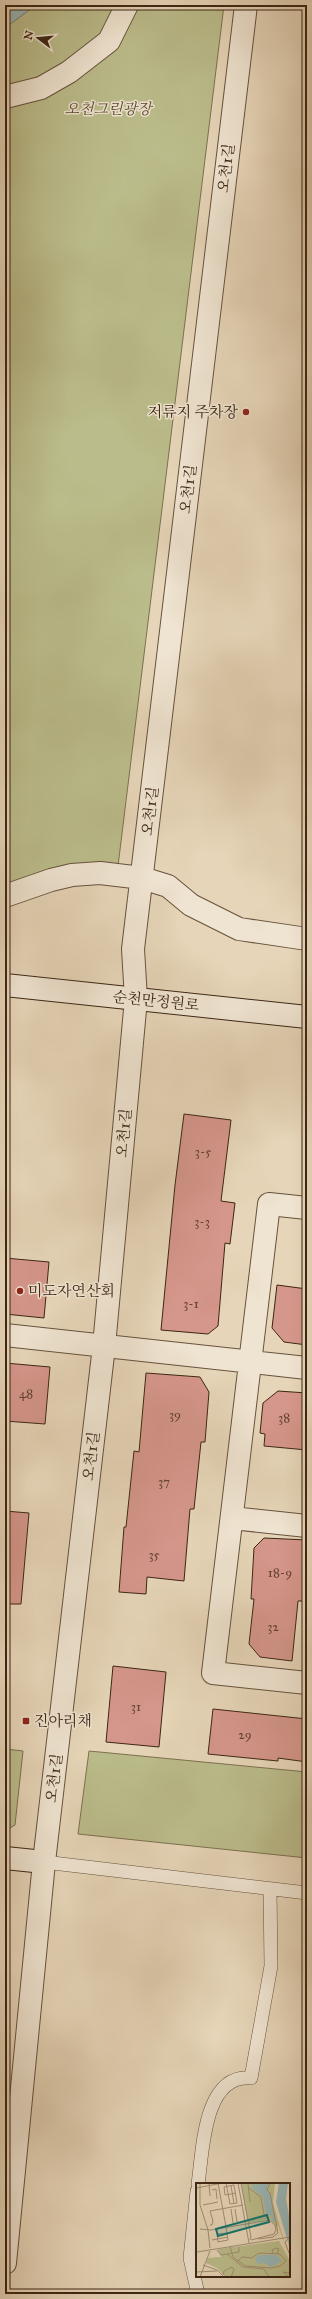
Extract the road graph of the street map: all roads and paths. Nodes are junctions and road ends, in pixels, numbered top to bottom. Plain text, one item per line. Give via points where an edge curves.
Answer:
1 (127, 5) edge
2 (246, 5) edge
3 (5, 97) edge
4 (142, 878) junction
5 (5, 896) edge
6 (307, 939) edge
7 (5, 985) edge
8 (136, 999) junction
9 (307, 1017) edge
10 (307, 1208) edge
11 (5, 1335) edge
12 (104, 1346) junction
13 (250, 1362) junction
14 (307, 1368) edge
15 (232, 1518) junction
16 (307, 1526) edge
17 (307, 1683) edge
18 (5, 1858) edge
19 (44, 1862) junction
20 (270, 1889) junction
21 (307, 1893) edge
22 (198, 2183) edge
23 (196, 2201) edge
24 (5, 2263) edge
25 (198, 2294) edge

1 - 3 street via 110,41 69,72 41,88
2 - 4 street, 오천1길
4 - 5 street via 100,873 72,875
4 - 6 street via 168,886 191,904 239,929
4 - 8 street, 오천1길 via 133,949
7 - 8 street, 순천만정원로
8 - 9 street, 순천만정원로
8 - 12 street, 오천1길
10 - 13 street via 269,1204
11 - 12 street
12 - 13 street
12 - 19 street, 오천1길
13 - 14 street
13 - 15 street
15 - 16 street
15 - 17 street via 213,1673
18 - 19 street
19 - 20 lane
19 - 24 street, 오천1길
20 - 21 lane
20 - 22 lane via 271,1966 251,2078 240,2077 229,2082 216,2097 208,2112
23 - 25 lane via 190,2258

